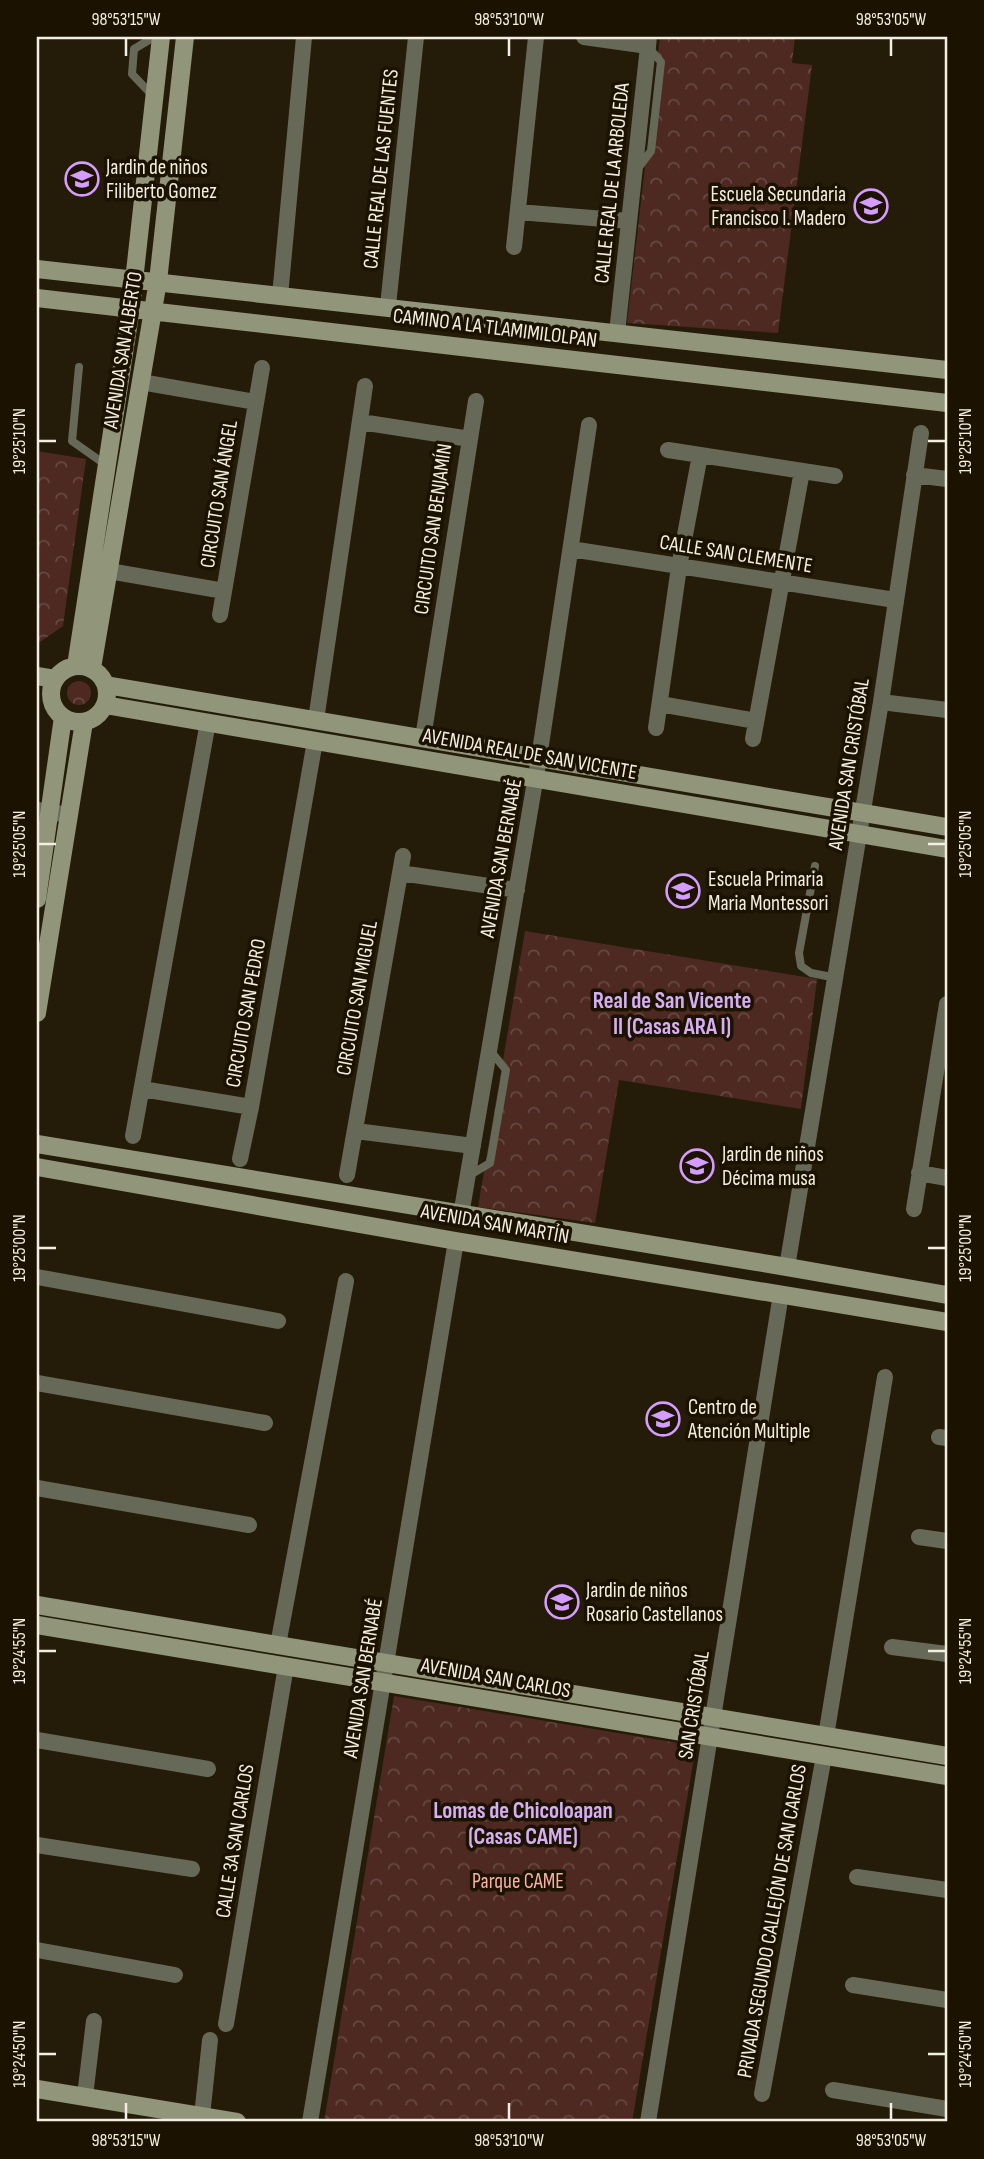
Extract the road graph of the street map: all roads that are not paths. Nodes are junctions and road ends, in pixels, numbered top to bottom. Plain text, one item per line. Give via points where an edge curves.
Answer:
1 (154, 37) edge
2 (161, 37) edge
3 (185, 37) edge
4 (304, 37) edge
5 (416, 37) edge
6 (536, 37) edge
7 (584, 37) edge
8 (649, 41) edge
9 (155, 97) junction
10 (518, 212) junction
11 (629, 221) junction
12 (514, 247) dead end
13 (37, 269) edge
14 (135, 279) junction
15 (158, 281) junction
16 (280, 296) junction
17 (37, 298) edge
18 (388, 306) junction
19 (131, 308) junction
20 (154, 311) junction
21 (617, 333) junction
22 (79, 367) dead end
23 (262, 368) dead end
24 (947, 370) edge
25 (141, 382) junction
26 (365, 386) dead end
27 (476, 401) dead end
28 (256, 402) junction
29 (947, 403) edge
30 (361, 422) junction
31 (589, 425) dead end
32 (921, 433) dead end
33 (470, 439) junction
34 (668, 450) dead end
35 (700, 455) junction
36 (107, 466) junction
37 (802, 471) junction
38 (914, 475) junction
39 (835, 476) dead end
40 (947, 478) edge
41 (571, 549) junction
42 (679, 567) junction
43 (109, 570) junction
44 (783, 583) junction
45 (224, 592) junction
46 (895, 600) junction
47 (220, 615) dead end
48 (84, 667) junction
49 (46, 678) edge
50 (106, 685) junction
51 (44, 697) edge
52 (881, 702) junction
53 (660, 704) junction
54 (105, 705) junction
55 (947, 710) edge
56 (63, 717) junction
57 (316, 720) junction
58 (756, 721) junction
59 (84, 722) junction
60 (208, 722) junction
61 (656, 728) dead end
62 (423, 738) junction
63 (753, 739) dead end
64 (315, 741) junction
65 (540, 758) junction
66 (536, 778) junction
67 (43, 811) edge
68 (863, 812) junction
69 (69, 815) junction
70 (947, 827) edge
71 (859, 832) junction
72 (947, 849) edge
73 (403, 856) dead end
74 (816, 866) dead end
75 (400, 873) junction
76 (517, 890) junction
77 (37, 899) edge
78 (837, 978) junction
79 (947, 1004) edge
80 (37, 1013) edge
81 (489, 1049) junction
82 (142, 1089) junction
83 (251, 1107) junction
84 (356, 1131) junction
85 (133, 1136) dead end
86 (37, 1144) edge
87 (472, 1146) junction
88 (240, 1159) dead end
89 (37, 1167) edge
90 (919, 1173) junction
91 (347, 1175) dead end
92 (467, 1177) junction
93 (947, 1178) edge
94 (914, 1209) dead end
95 (461, 1214) junction
96 (456, 1241) junction
97 (787, 1267) junction
98 (37, 1277) edge
99 (346, 1281) dead end
100 (781, 1294) junction
101 (947, 1295) edge
102 (278, 1321) dead end
103 (947, 1322) edge
104 (885, 1377) dead end
105 (37, 1383) edge
106 (265, 1423) dead end
107 (37, 1488) edge
108 (249, 1525) dead end
109 (919, 1537) dead end
110 (947, 1541) edge
111 (37, 1605) edge
112 (37, 1625) edge
113 (278, 1645) junction
114 (892, 1647) dead end
115 (947, 1654) edge
116 (387, 1663) junction
117 (286, 1666) junction
118 (384, 1682) junction
119 (713, 1717) junction
120 (826, 1736) junction
121 (710, 1737) junction
122 (37, 1740) edge
123 (824, 1756) junction
124 (947, 1756) edge
125 (208, 1769) dead end
126 (947, 1776) edge
127 (37, 1845) edge
128 (192, 1870) dead end
129 (857, 1877) dead end
130 (947, 1890) edge
131 (37, 1950) edge
132 (175, 1975) dead end
133 (853, 1985) dead end
134 (947, 2000) edge
135 (94, 2021) dead end
136 (226, 2024) dead end
137 (210, 2040) dead end
138 (37, 2089) edge
139 (833, 2090) dead end
140 (762, 2094) dead end
141 (85, 2096) junction
142 (947, 2109) edge
143 (202, 2116) junction
144 (237, 2122) edge
145 (310, 2122) edge
146 (648, 2122) edge

1 - 9 lane via 134,50 132,74
2 - 9 street, AVENIDA SAN ALBERTO
3 - 15 street, AVENIDA SAN ALBERTO
4 - 16 street
5 - 18 street, CALLE REAL DE LAS FUENTES
6 - 10 street
7 - 8 street
8 - 11 street, CALLE REAL DE LA ARBOLEDA
9 - 14 street, AVENIDA SAN ALBERTO
10 - 11 street
10 - 12 street
11 - 21 street, CALLE REAL DE LA ARBOLEDA
13 - 14 street, CAMINO A LA TLAMIMILOLPAN
14 - 15 street, CAMINO A LA TLAMIMILOLPAN
14 - 19 street, AVENIDA SAN ALBERTO
15 - 16 street, CAMINO A LA TLAMIMILOLPAN
15 - 20 street, AVENIDA SAN ALBERTO
16 - 18 street, CAMINO A LA TLAMIMILOLPAN
17 - 19 street, CAMINO A LA TLAMIMILOLPAN
18 - 21 street, CAMINO A LA TLAMIMILOLPAN
19 - 20 street, CAMINO A LA TLAMIMILOLPAN
19 - 36 street, AVENIDA SAN ALBERTO
20 - 25 street, AVENIDA SAN ALBERTO
20 - 29 street, CAMINO A LA TLAMIMILOLPAN
21 - 24 street, CAMINO A LA TLAMIMILOLPAN
22 - 36 lane via 72,441
23 - 28 street
25 - 28 street, CIRCUITO SAN ÁNGEL
25 - 43 street, AVENIDA SAN ALBERTO
26 - 30 street
27 - 33 street
28 - 45 street, CIRCUITO SAN ÁNGEL
30 - 33 street, CIRCUITO SAN BENJAMÍN
30 - 57 street
31 - 41 street, AVENIDA SAN BERNABÉ
32 - 38 street, AVENIDA SAN CRISTÓBAL
33 - 62 street, CIRCUITO SAN BENJAMÍN
34 - 35 street
35 - 37 street
35 - 42 street
36 - 48 street, AVENIDA SAN ALBERTO
37 - 39 street
37 - 44 street
38 - 40 street
38 - 46 street, AVENIDA SAN CRISTÓBAL
41 - 42 street, CALLE SAN CLEMENTE
41 - 65 street, AVENIDA SAN BERNABÉ
42 - 44 street, CALLE SAN CLEMENTE
42 - 53 street
43 - 45 street, CIRCUITO SAN ÁNGEL
43 - 48 street, AVENIDA SAN ALBERTO
44 - 46 street, CALLE SAN CLEMENTE
44 - 58 street
45 - 47 street
46 - 52 street, AVENIDA SAN CRISTÓBAL
48 - 49 street via 67,668
48 - 50 street via 103,678
49 - 51 street via 51,692
50 - 54 street
50 - 57 street, AVENIDA REAL DE SAN VICENTE
51 - 56 street
52 - 55 street
52 - 68 street, AVENIDA SAN CRISTÓBAL
53 - 58 street
53 - 61 street
54 - 59 street via 97,716
54 - 60 street, AVENIDA REAL DE SAN VICENTE
56 - 59 street
56 - 67 street
57 - 62 street, AVENIDA REAL DE SAN VICENTE
58 - 63 street
59 - 69 street
60 - 64 street, AVENIDA REAL DE SAN VICENTE
60 - 82 street
62 - 65 street, AVENIDA REAL DE SAN VICENTE
64 - 66 street, AVENIDA REAL DE SAN VICENTE
64 - 83 street, CIRCUITO SAN PEDRO
65 - 66 street, AVENIDA SAN BERNABÉ
65 - 68 street, AVENIDA REAL DE SAN VICENTE
66 - 71 street, AVENIDA REAL DE SAN VICENTE
66 - 76 street, AVENIDA SAN BERNABÉ
67 - 69 street
67 - 77 street
68 - 70 street, AVENIDA REAL DE SAN VICENTE
68 - 71 street, AVENIDA SAN CRISTÓBAL
69 - 80 street
71 - 72 street, AVENIDA REAL DE SAN VICENTE
71 - 78 street, AVENIDA SAN CRISTÓBAL
73 - 75 street, CIRCUITO SAN MIGUEL
74 - 78 lane via 799,953 802,966 811,973
75 - 76 street
75 - 84 street, CIRCUITO SAN MIGUEL
76 - 81 street, AVENIDA SAN BERNABÉ
78 - 97 street, AVENIDA SAN CRISTÓBAL
79 - 90 street
81 - 87 street, AVENIDA SAN BERNABÉ
81 - 92 lane via 506,1070 495,1136 490,1163
82 - 83 street, CIRCUITO SAN PEDRO
82 - 85 street
83 - 88 street
84 - 87 street
84 - 91 street, CIRCUITO SAN MIGUEL
86 - 95 street, AVENIDA SAN MARTÍN
87 - 92 street, AVENIDA SAN BERNABÉ
89 - 96 street, AVENIDA SAN MARTÍN
90 - 93 street
90 - 94 street
92 - 95 street, AVENIDA SAN BERNABÉ
95 - 97 street, AVENIDA SAN MARTÍN
96 - 100 street, AVENIDA SAN MARTÍN
96 - 116 street, AVENIDA SAN BERNABÉ
97 - 101 street, AVENIDA SAN MARTÍN
98 - 102 street
99 - 113 street
100 - 103 street, AVENIDA SAN MARTÍN
100 - 119 street, SAN CRISTÓBAL
104 - 120 street
105 - 106 street
107 - 108 street
109 - 110 street
111 - 113 street, AVENIDA SAN CARLOS
112 - 117 street, AVENIDA SAN CARLOS
113 - 116 street, AVENIDA SAN CARLOS
114 - 115 street
116 - 118 street, AVENIDA SAN BERNABÉ
116 - 119 street, AVENIDA SAN CARLOS
117 - 118 street, AVENIDA SAN CARLOS
117 - 136 street, CALLE 3A SAN CARLOS
118 - 121 street, AVENIDA SAN CARLOS
118 - 145 street, AVENIDA SAN BERNABÉ
119 - 120 street, AVENIDA SAN CARLOS
119 - 121 street, SAN CRISTÓBAL
120 - 124 street, AVENIDA SAN CARLOS
121 - 123 street, AVENIDA SAN CARLOS
121 - 146 street, SAN CRISTÓBAL
122 - 125 street
123 - 126 street, AVENIDA SAN CARLOS
123 - 140 street, PRIVADA SEGUNDO CALLEJÓN DE SAN CARLOS
127 - 128 street
129 - 130 street
131 - 132 street
133 - 134 street
135 - 141 street
137 - 143 street
138 - 141 street
139 - 142 street
141 - 143 street
143 - 144 street

